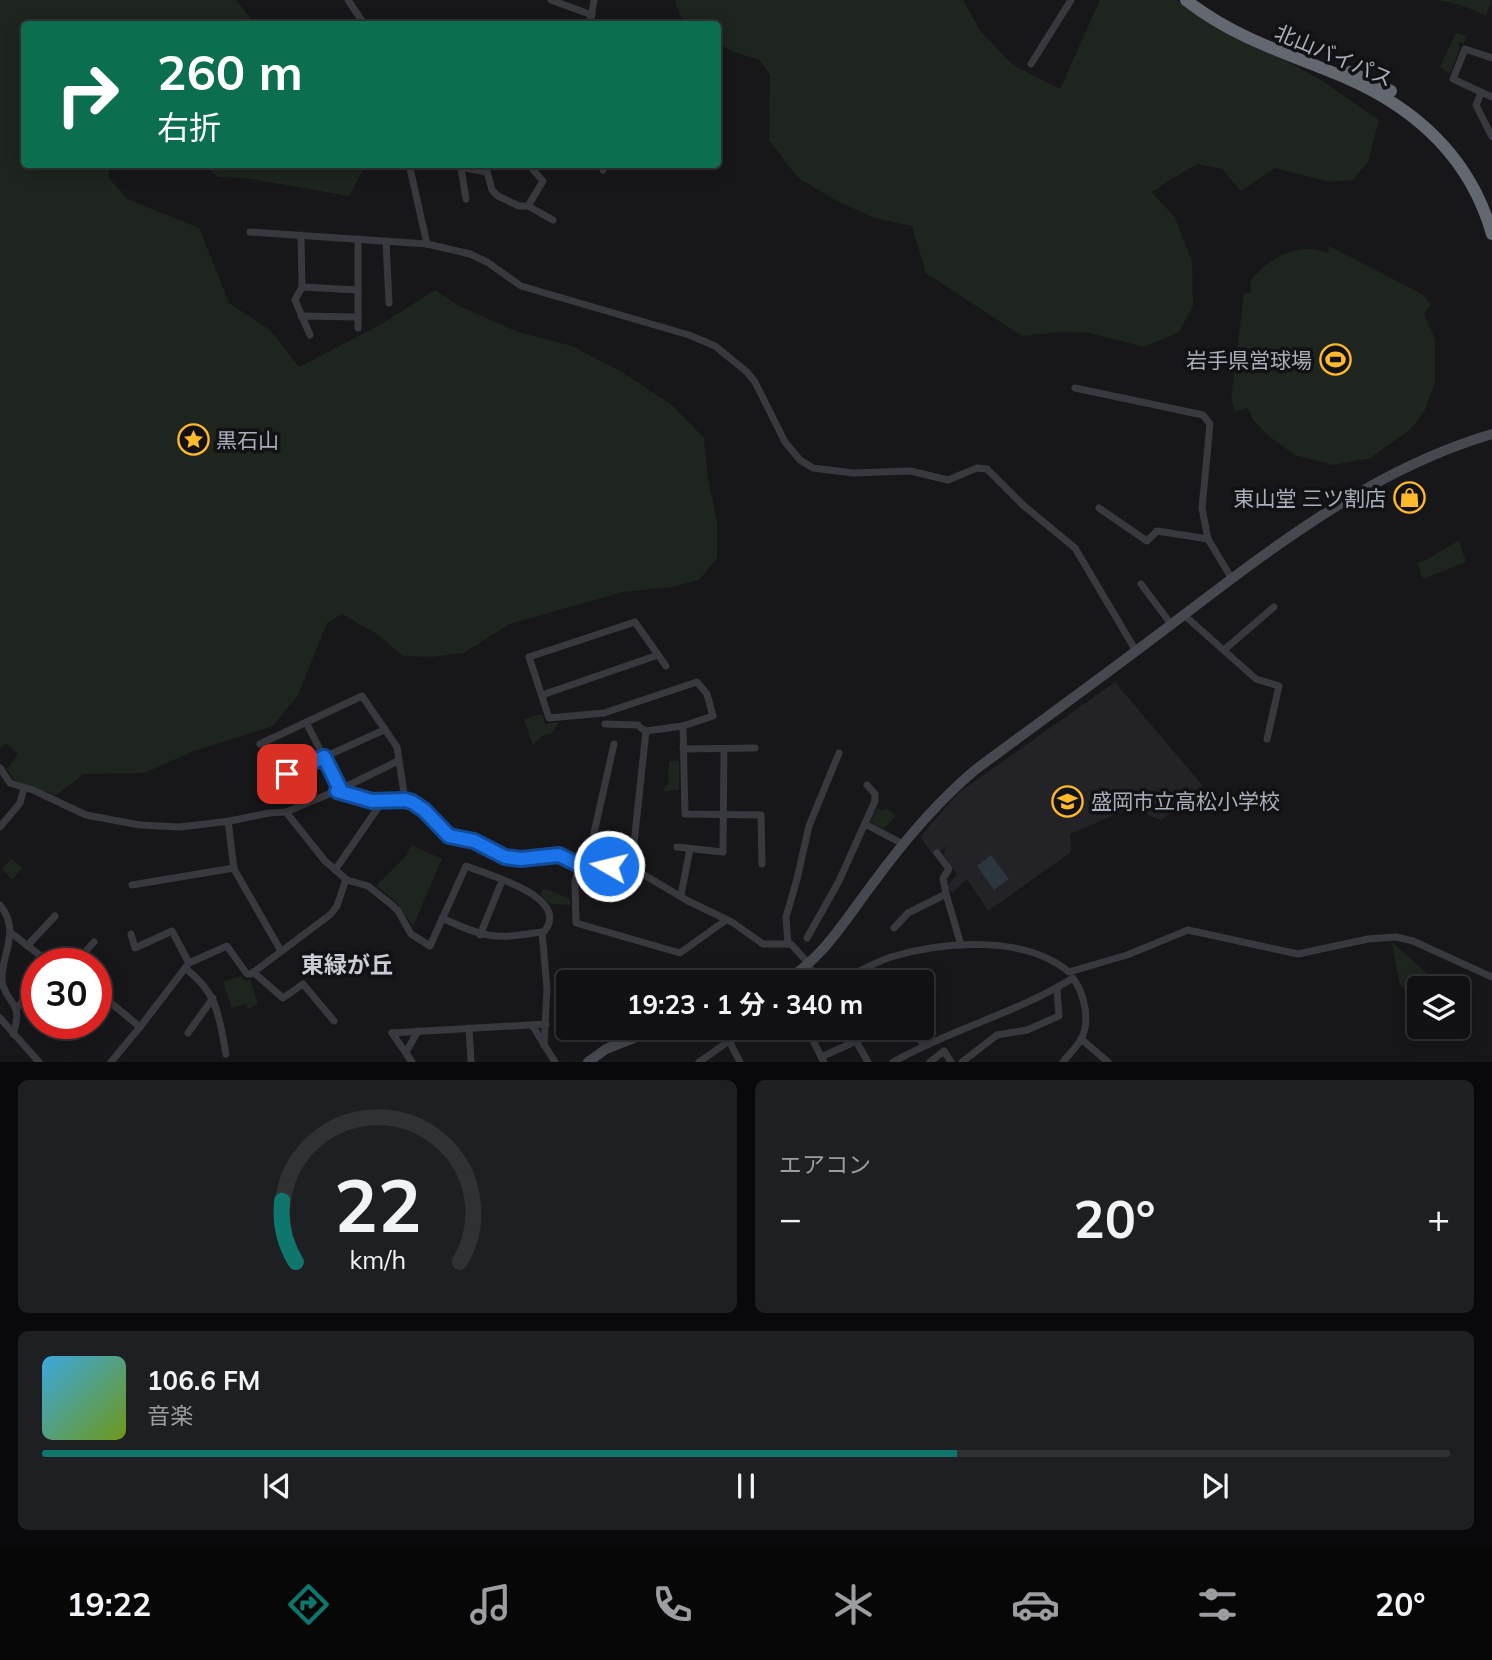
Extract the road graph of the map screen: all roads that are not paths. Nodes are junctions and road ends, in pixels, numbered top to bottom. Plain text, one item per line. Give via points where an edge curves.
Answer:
1 (348, 0) edge
2 (551, 0) edge
3 (594, 0) edge
4 (1071, 0) edge
5 (1186, 0) edge
6 (1199, 0) edge
7 (592, 15) junction
8 (362, 21) edge
9 (591, 21) edge
10 (1492, 58) edge
11 (1031, 64) dead end
12 (1481, 93) junction
13 (1492, 97) edge
14 (1492, 137) edge
15 (410, 168) edge
16 (461, 168) joint
17 (486, 168) edge
18 (529, 168) edge
19 (466, 199) dead end
20 (528, 206) junction
21 (1492, 211) edge
22 (553, 220) dead end
23 (250, 232) dead end
24 (1492, 234) edge
25 (301, 235) junction
26 (358, 239) junction
27 (386, 241) junction
28 (427, 244) junction
29 (302, 287) junction
30 (358, 290) junction
31 (389, 303) dead end
32 (301, 316) junction
33 (358, 317) junction
34 (358, 328) dead end
35 (310, 335) dead end
36 (1075, 388) dead end
37 (1492, 434) edge
38 (1099, 508) dead end
39 (1208, 539) junction
40 (1231, 579) junction
41 (1141, 584) dead end
42 (1273, 607) dead end
43 (1184, 615) junction
44 (1171, 624) junction
45 (1223, 650) junction
46 (1136, 651) junction
47 (658, 654) junction
48 (666, 666) dead end
49 (542, 695) junction
50 (306, 722) junction
51 (606, 724) dead end
52 (683, 726) junction
53 (642, 728) junction
54 (384, 730) junction
55 (1267, 739) dead end
56 (260, 744) dead end
57 (614, 744) dead end
58 (755, 748) dead end
59 (683, 749) junction
60 (724, 749) junction
61 (839, 753) dead end
62 (324, 757) junction
63 (398, 761) junction
64 (0, 768) edge
65 (269, 782) dead end
66 (867, 785) dead end
67 (24, 788) junction
68 (338, 790) junction
69 (405, 800) junction
70 (382, 802) junction
71 (286, 812) junction
72 (723, 814) junction
73 (228, 821) junction
74 (865, 824) junction
75 (0, 827) edge
76 (903, 844) junction
77 (677, 847) dead end
78 (690, 849) junction
79 (937, 853) dead end
80 (632, 862) dead end
81 (583, 864) junction
82 (762, 864) dead end
83 (234, 868) junction
84 (335, 870) junction
85 (346, 879) junction
86 (502, 881) junction
87 (132, 885) dead end
88 (946, 894) junction
89 (681, 895) junction
90 (0, 905) edge
91 (55, 916) dead end
92 (442, 918) junction
93 (726, 920) junction
94 (894, 928) dead end
95 (10, 932) junction
96 (131, 934) dead end
97 (542, 934) junction
98 (480, 935) junction
99 (807, 938) dead end
100 (94, 942) dead end
101 (788, 944) junction
102 (961, 945) junction
103 (27, 946) junction
104 (30, 948) edge
105 (89, 948) edge
106 (281, 951) junction
107 (187, 966) junction
108 (808, 966) junction
109 (804, 970) edge
110 (815, 970) edge
111 (868, 970) edge
112 (253, 972) junction
113 (1492, 978) edge
114 (1057, 988) junction
115 (213, 998) junction
116 (21, 1003) edge
117 (112, 1004) edge
118 (17, 1008) junction
119 (0, 1018) edge
120 (334, 1021) dead end
121 (546, 1024) junction
122 (531, 1025) junction
123 (140, 1027) junction
124 (469, 1028) junction
125 (418, 1031) junction
126 (188, 1033) dead end
127 (13, 1034) junction
128 (1081, 1039) junction
129 (628, 1040) edge
130 (813, 1040) edge
131 (921, 1040) edge
132 (938, 1040) junction
133 (729, 1041) joint
134 (856, 1041) joint
135 (544, 1045) junction
136 (924, 1046) junction
137 (944, 1051) junction
138 (406, 1052) junction
139 (226, 1054) dead end
140 (823, 1059) edge
141 (38, 1061) edge
142 (111, 1062) edge
143 (412, 1062) edge
144 (471, 1062) edge
145 (555, 1062) edge
146 (587, 1062) edge
147 (699, 1062) edge
148 (740, 1062) edge
149 (868, 1062) edge
150 (892, 1062) edge
151 (930, 1062) edge
152 (951, 1062) edge
153 (962, 1062) edge
154 (1063, 1062) edge
155 (1108, 1062) edge

1 - 8 street
2 - 7 street
3 - 7 street
4 - 11 street
5 - 24 highway, 北山バイパス via 1246,38 1344,77 1401,107 1428,129 1472,183
6 - 21 highway, 北山バイパス via 1253,34 1369,79 1410,104 1468,163
7 - 9 street
10 - 12 street via 1465,49 1453,79
12 - 13 street
12 - 14 street via 1476,104
15 - 28 street
16 - 17 street
16 - 19 street
17 - 20 street via 498,196
18 - 20 street via 544,181
20 - 22 street
23 - 25 street
25 - 26 street
25 - 29 street
26 - 27 street
26 - 30 street
27 - 28 street
27 - 31 street
28 - 46 street via 470,254 522,286 715,346 747,372 785,442 813,468 853,473 910,471 948,480 977,468 987,469 1075,548
29 - 30 street
29 - 32 street via 295,300
30 - 33 street
32 - 33 street
32 - 35 street
33 - 34 street
36 - 39 street via 1203,415 1210,424 1202,508
37 - 40 street via 1382,478
38 - 39 street via 1147,541 1157,531
39 - 40 street
40 - 43 street
41 - 44 street
42 - 45 street
43 - 44 street
43 - 45 street
44 - 46 street
45 - 55 street via 1256,679 1279,686
46 - 76 street via 948,792
47 - 48 street
47 - 49 street
47 - 49 street via 635,622 529,657
49 - 52 street via 549,718 604,713 696,681 707,694 713,716
50 - 54 street via 362,696
50 - 56 street
50 - 62 street
51 - 53 street
52 - 53 street
52 - 59 street
53 - 80 street
54 - 62 street
54 - 63 street via 397,747
57 - 81 street
58 - 60 street
59 - 60 street
59 - 72 street via 685,814
60 - 72 street
61 - 101 street via 808,826 786,917
62 - 65 street
62 - 68 street
63 - 68 street
63 - 69 street
64 - 67 street via 10,783
66 - 74 street via 876,801
67 - 73 street via 86,815 140,825 190,827
67 - 75 street via 20,803
68 - 70 street
68 - 71 street
69 - 70 street
69 - 81 street via 421,807 454,839 474,841 511,859 559,855
70 - 84 street
71 - 73 street
71 - 84 street
72 - 78 street via 723,852
72 - 82 street via 761,815
73 - 83 street
74 - 76 street
74 - 99 street
76 - 108 street
77 - 78 street
78 - 89 street
79 - 88 street via 949,869 943,878
81 - 89 street via 636,870
81 - 93 street via 575,882 576,923 680,953
83 - 87 street
83 - 106 street
84 - 85 street
85 - 92 street via 377,893 398,911 411,934 430,946
85 - 106 street via 331,914
86 - 92 street via 466,866
86 - 97 street via 548,907 550,919
86 - 98 street
88 - 94 street via 908,914
88 - 102 street
89 - 93 street
90 - 95 street
91 - 103 street
92 - 98 street
93 - 101 street via 762,944
95 - 103 street
95 - 118 street via 2,982
96 - 107 street via 135,948 172,932
97 - 98 street
97 - 121 street
100 - 105 street
101 - 108 street
102 - 111 street via 890,957
102 - 113 street via 1038,953 1069,972 1188,930 1298,954 1396,937
103 - 104 street
106 - 112 street
107 - 112 street via 227,946 242,970
107 - 115 street
107 - 123 street
108 - 109 street
108 - 110 street
112 - 120 street via 283,998 303,984
114 - 128 street via 1073,978 1079,985 1085,1017
114 - 132 street
114 - 153 street via 1059,1016 1027,1030 997,1035
115 - 126 street
115 - 139 street
116 - 118 street
117 - 123 street
118 - 127 street
119 - 127 street
121 - 122 street
121 - 135 street
122 - 124 street
122 - 135 street
123 - 142 street
124 - 125 street
124 - 144 street
125 - 138 street
125 - 138 street via 392,1033
127 - 141 street
128 - 154 street
128 - 155 street
129 - 146 street
130 - 140 street
131 - 136 street
132 - 136 street
132 - 137 street
133 - 147 street
133 - 148 street
134 - 140 street
134 - 149 street
135 - 145 street
136 - 150 street
137 - 151 street
137 - 152 street
138 - 143 street

